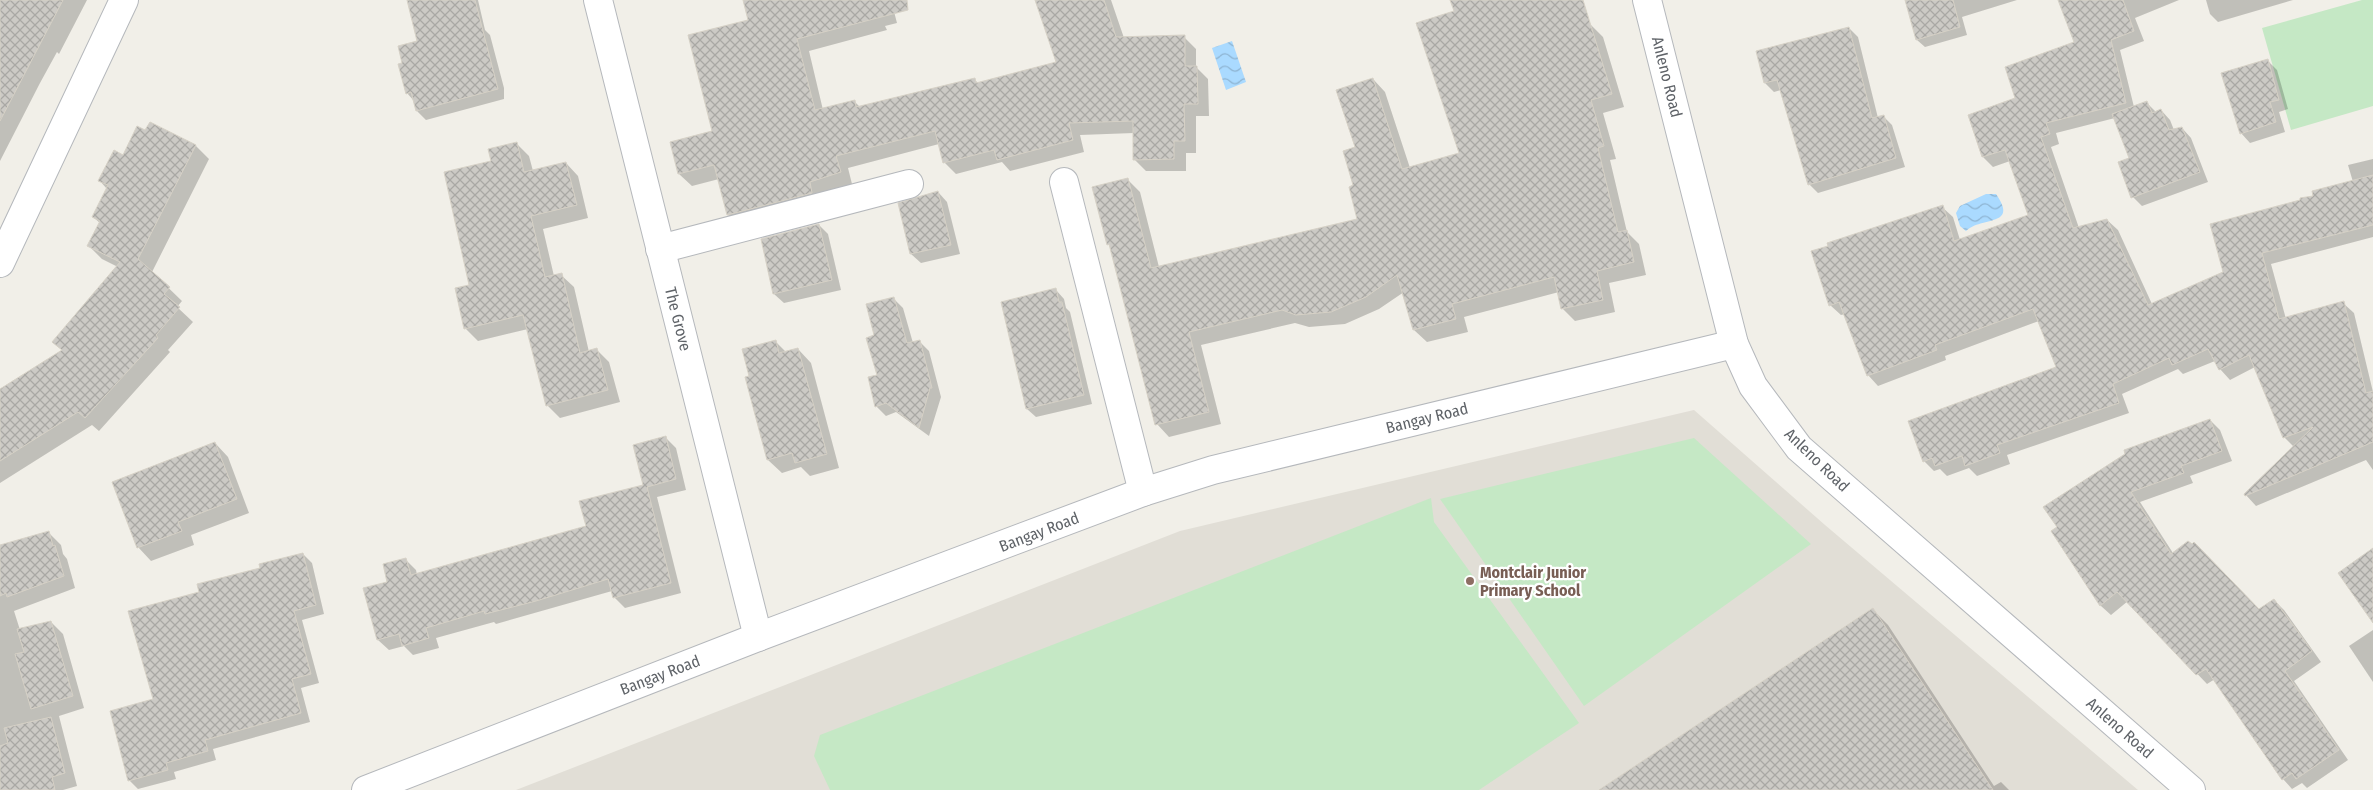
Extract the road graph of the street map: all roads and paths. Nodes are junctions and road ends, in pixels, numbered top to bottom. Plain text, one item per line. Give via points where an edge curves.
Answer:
1 (124, 0) edge
2 (598, 0) edge
3 (1647, 0) edge
4 (1064, 182) dead end
5 (909, 184) dead end
6 (660, 249) junction
7 (0, 263) edge
8 (1734, 344) junction
9 (1143, 492) junction
10 (758, 637) junction
11 (379, 788) edge
12 (2191, 790) edge

1 - 7 street
2 - 6 street, The Grove
3 - 8 street, Anleno Road
4 - 9 street
5 - 6 street
6 - 10 street, The Grove
8 - 9 street, Bangay Road via 1213,470
8 - 12 street, Anleno Road via 1754,386 1799,448
9 - 10 street, Bangay Road
10 - 11 street, Bangay Road

